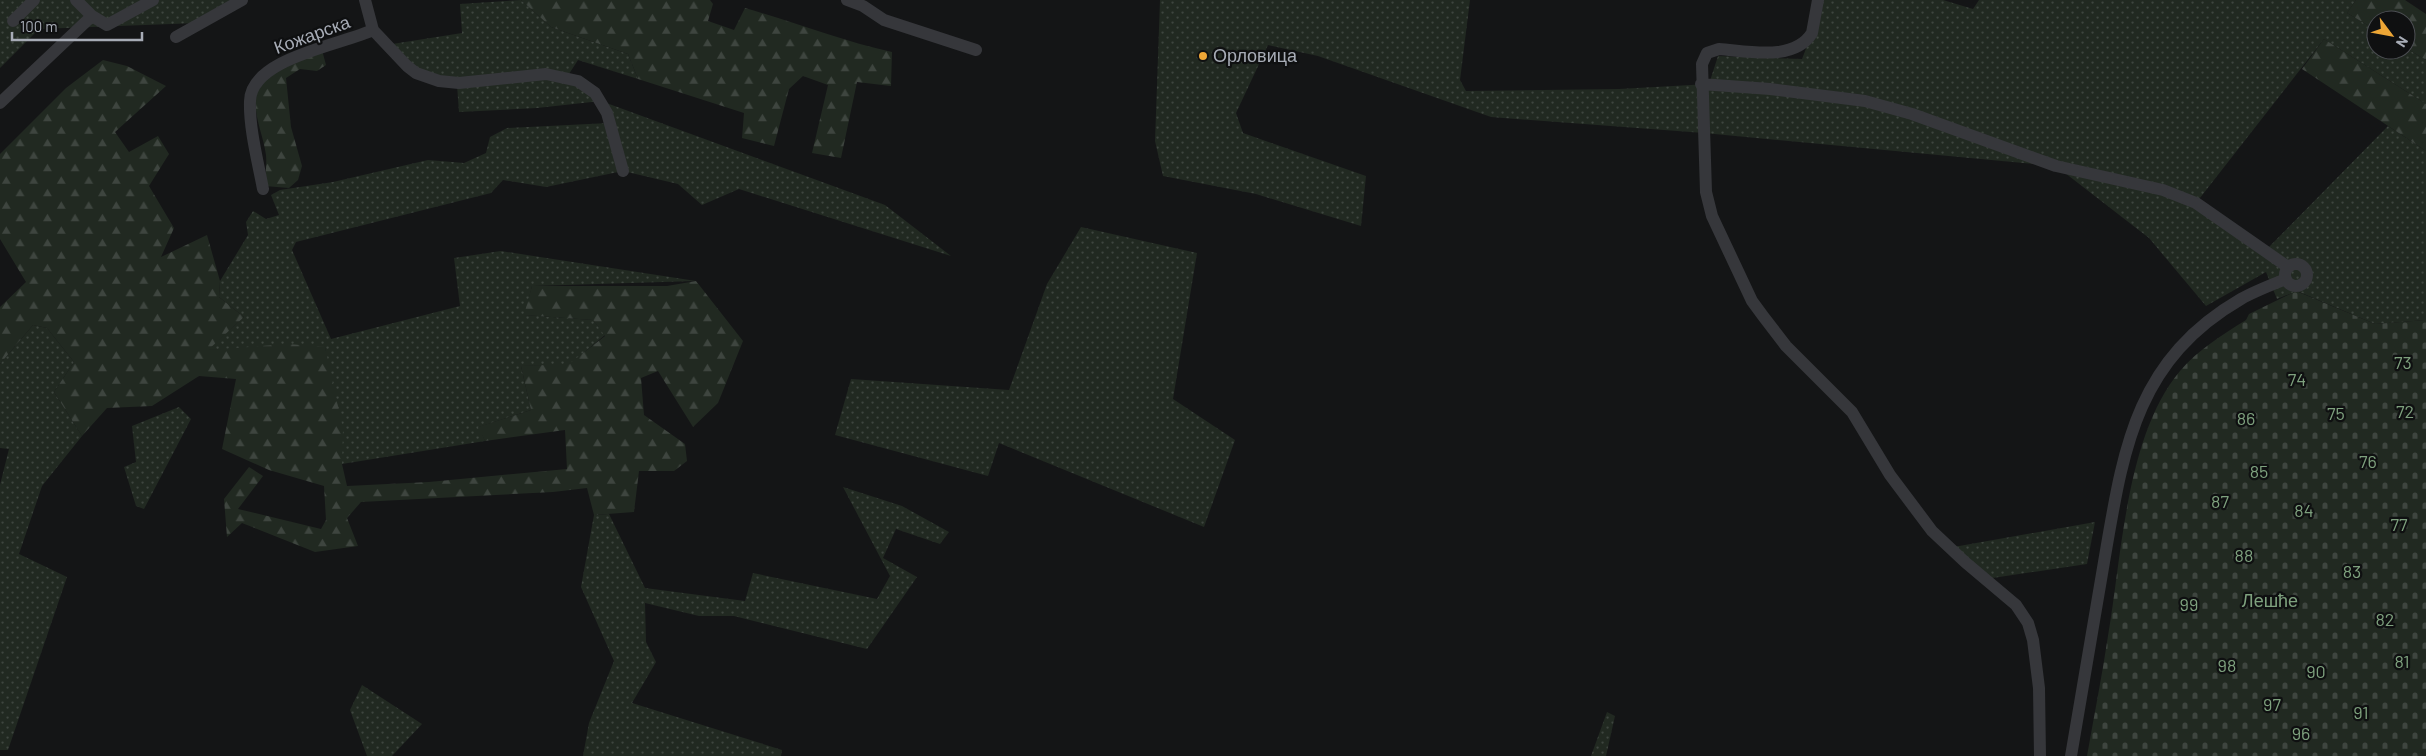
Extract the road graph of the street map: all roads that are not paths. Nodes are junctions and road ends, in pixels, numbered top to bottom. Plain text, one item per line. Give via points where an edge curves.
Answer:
1 (34, 0) edge
2 (76, 0) edge
3 (153, 0) edge
4 (242, 0) edge
5 (365, 0) edge
6 (847, 0) edge
7 (1818, 0) edge
8 (92, 16) junction
9 (13, 21) dead end
10 (373, 30) junction
11 (176, 37) dead end
12 (976, 50) dead end
13 (1701, 84) junction
14 (0, 103) edge
15 (622, 171) dead end
16 (263, 189) dead end
17 (2040, 756) edge
18 (2071, 756) edge

1 - 9 street
2 - 8 street
3 - 8 street via 107,24
4 - 11 street
5 - 10 street
6 - 12 street via 864,6 884,20
7 - 13 street via 1812,33 1802,44 1782,52 1712,50 1704,57
8 - 14 street
10 - 15 street via 407,66 439,82 485,82 546,74 567,77 588,86 607,113
10 - 16 street, Кожарска via 277,64 256,84 250,101
13 - 17 street via 1708,205 1750,296 1786,346 1852,412 1890,474 1932,531 2016,605 2028,623 2039,688
13 - 18 street via 1865,101 1912,114 2056,166 2163,190 2196,203 2287,273 2217,314 2194,334 2156,378 2135,420 2125,449 2114,504

